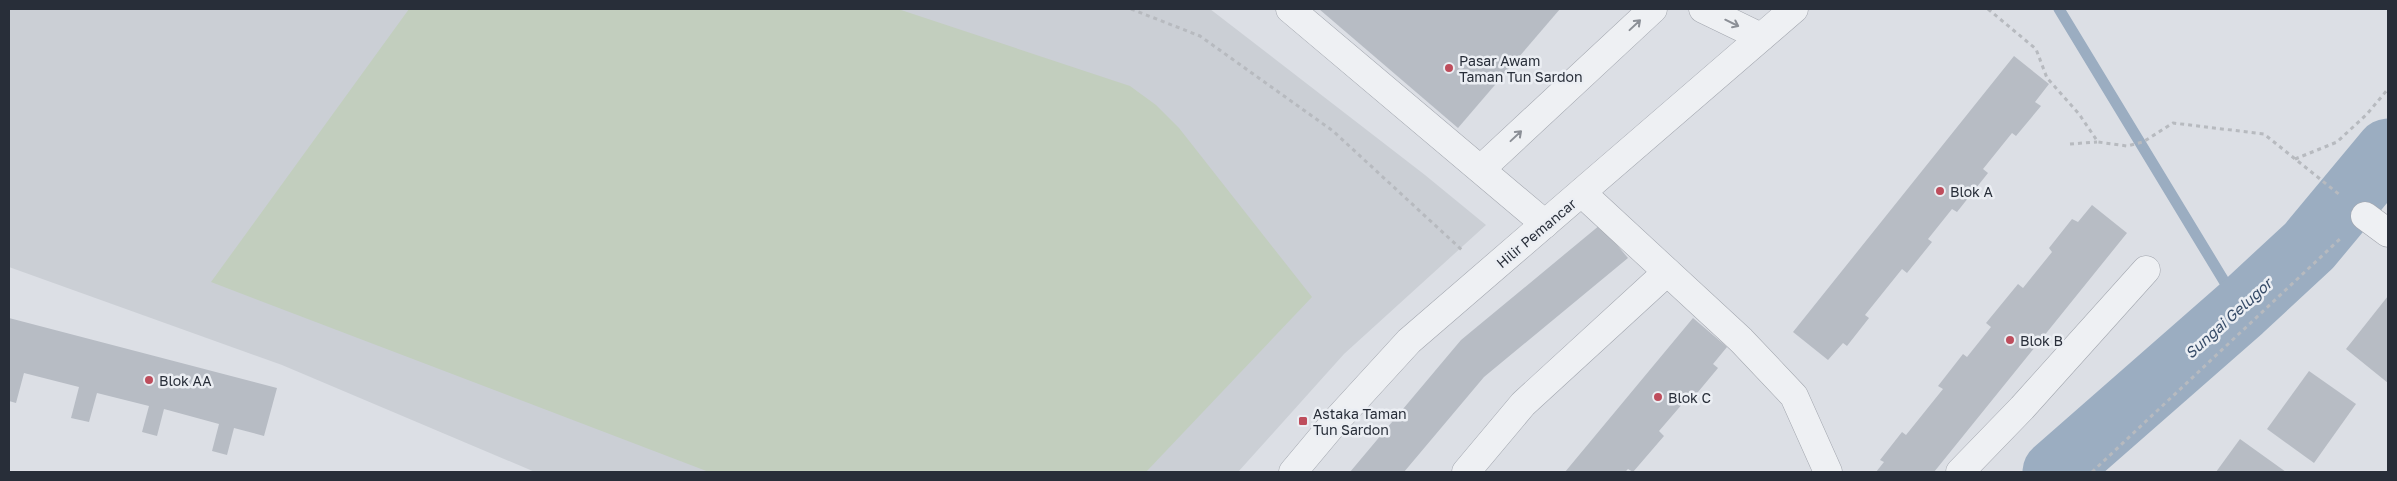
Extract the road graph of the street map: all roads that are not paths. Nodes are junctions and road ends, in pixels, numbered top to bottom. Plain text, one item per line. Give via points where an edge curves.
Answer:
1 (1290, 9) edge
2 (1652, 9) edge
3 (1703, 9) edge
4 (1794, 9) edge
5 (1761, 37) junction
6 (1481, 169) junction
7 (1583, 194) junction
8 (2365, 216) road end
9 (1545, 224) junction
10 (2388, 233) edge
11 (2146, 270) dead end
12 (1667, 272) junction
13 (1293, 472) edge
14 (1466, 472) edge
15 (1828, 472) edge
16 (1960, 472) edge

1 - 6 street
6 -> 2 street
3 -> 5 street
4 - 5 street, Hilir Pemancar
5 - 7 street, Hilir Pemancar
6 - 9 street
7 - 9 street, Hilir Pemancar
7 - 12 street
8 - 10 street
9 - 13 street, Hilir Pemancar via 1410,341
11 - 16 street
12 - 14 street via 1523,404
12 - 15 street via 1741,340 1794,396

